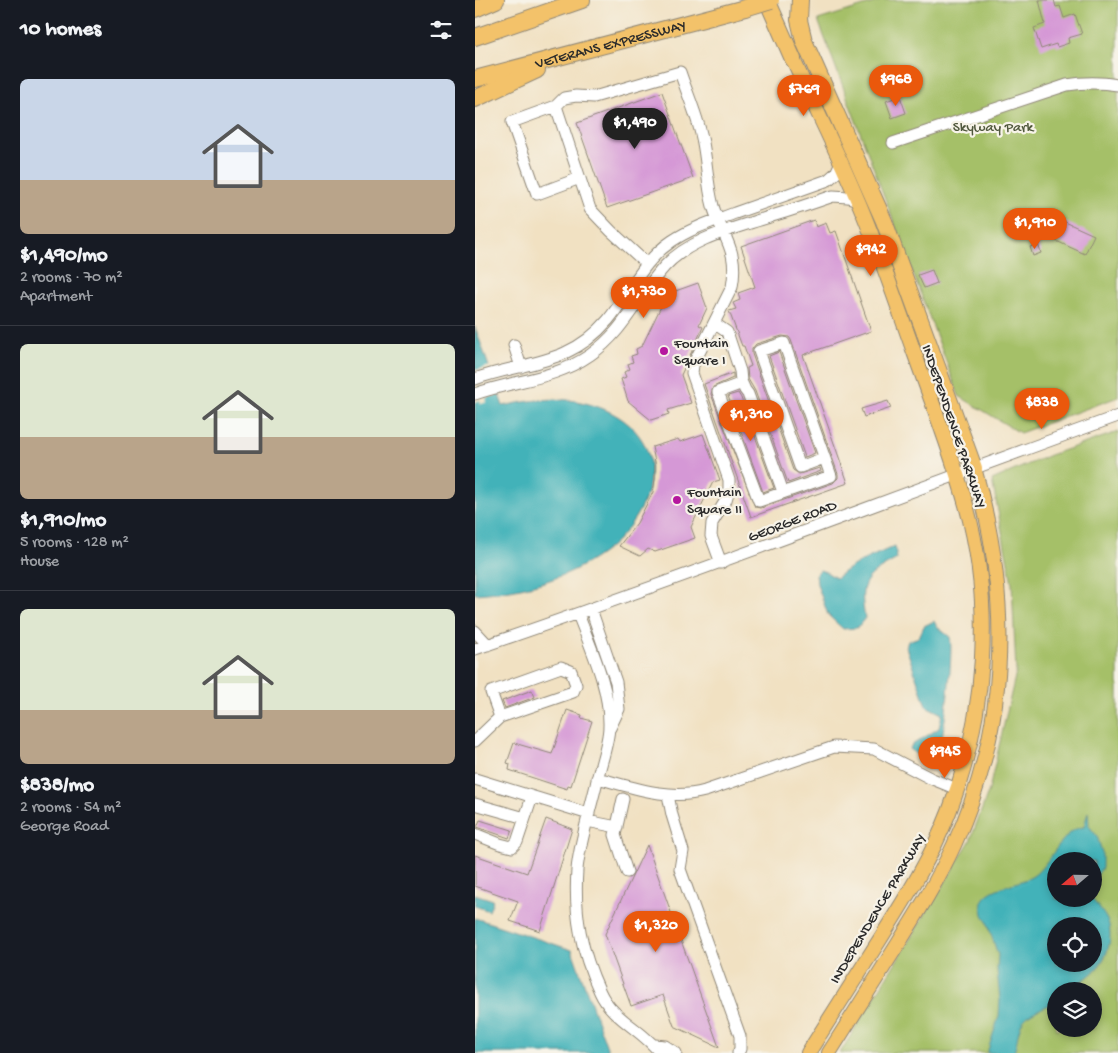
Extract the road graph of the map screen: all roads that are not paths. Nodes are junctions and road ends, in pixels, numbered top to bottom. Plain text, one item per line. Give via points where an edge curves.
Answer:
1 (496, 0) edge
2 (582, 0) edge
3 (767, 0) edge
4 (771, 0) edge
5 (800, 0) edge
6 (475, 9) edge
7 (475, 37) edge
8 (561, 57) junction
9 (793, 59) joint
10 (475, 78) edge
11 (1118, 86) edge
12 (475, 99) edge
13 (556, 106) junction
14 (893, 142) dead end
15 (841, 162) junction
16 (580, 178) junction
17 (858, 200) junction
18 (718, 219) junction
19 (724, 232) junction
20 (647, 264) junction
21 (714, 323) junction
22 (514, 345) dead end
23 (521, 368) junction
24 (475, 379) edge
25 (737, 385) dead end
26 (475, 394) edge
27 (1118, 416) edge
28 (825, 458) junction
29 (974, 468) junction
30 (957, 474) junction
31 (783, 492) junction
32 (721, 563) junction
33 (591, 609) junction
34 (578, 614) junction
35 (475, 631) edge
36 (488, 645) junction
37 (475, 649) edge
38 (500, 717) junction
39 (609, 729) junction
40 (475, 741) edge
41 (597, 778) junction
42 (475, 779) edge
43 (957, 789) junction
44 (668, 795) junction
45 (532, 797) junction
46 (623, 799) dead end
47 (475, 804) edge
48 (588, 817) junction
49 (525, 818) junction
50 (617, 827) junction
51 (475, 834) edge
52 (627, 872) dead end
53 (657, 1049) edge
54 (676, 1053) edge
55 (738, 1053) edge
56 (808, 1053) edge
57 (829, 1053) edge

1 - 6 highway
2 - 7 highway
3 - 9 highway
4 - 8 highway, VETERANS EXPRESSWAY, bridge
5 - 29 highway via 799,20 804,41 884,221
8 - 10 highway, VETERANS EXPRESSWAY
8 - 12 highway
9 - 15 main road, INDEPENDENCE PARKWAY
11 - 14 street via 1101,82 1067,85
13 - 16 street
13 - 16 street via 512,122 537,194
13 - 18 street via 564,98 594,97 680,72 701,135 709,190
15 - 17 main road, INDEPENDENCE PARKWAY
15 - 18 street via 828,180
16 - 20 street via 591,210
17 - 19 street via 833,196
17 - 30 main road, INDEPENDENCE PARKWAY
18 - 19 street
18 - 20 street via 672,241
19 - 21 street via 734,258 735,273 732,287
19 - 26 street via 692,246 667,264 615,334 589,356 546,377 506,384
20 - 23 street via 614,312 591,336 559,356
21 - 31 street via 727,332 741,381 760,409
21 - 32 street via 692,373 729,480 726,500 713,524 711,536
22 - 23 street
23 - 24 street
25 - 31 street via 718,392 759,501
27 - 29 street, GEORGE ROAD
28 - 28 street via 784,343 759,351 800,467
28 - 31 street via 831,476
29 - 30 street, GEORGE ROAD
29 - 57 main road, INDEPENDENCE PARKWAY via 991,538 1000,614 996,696 986,752 966,816 945,863
30 - 32 street, GEORGE ROAD
30 - 43 main road, INDEPENDENCE PARKWAY via 977,556 982,618 978,700
32 - 33 street, GEORGE ROAD
33 - 34 street, GEORGE ROAD
33 - 39 street via 618,696 619,709
34 - 36 street, GEORGE ROAD
34 - 39 street via 607,698
35 - 36 street
36 - 37 street, GEORGE ROAD
38 - 38 street via 491,692 561,667 571,671 576,685 573,692
38 - 40 street
39 - 41 street
41 - 44 street
41 - 48 street
42 - 45 street
43 - 44 street via 874,749 834,747 705,791
43 - 56 main road, INDEPENDENCE PARKWAY via 919,874
44 - 55 street via 683,852 680,869 740,1036
45 - 48 street
45 - 49 street
46 - 50 street
47 - 49 street
48 - 50 street
48 - 53 street via 577,869 580,939 606,1003 620,1019
49 - 51 street via 517,842 512,847
50 - 52 street via 615,835
53 - 54 street via 665,1046

